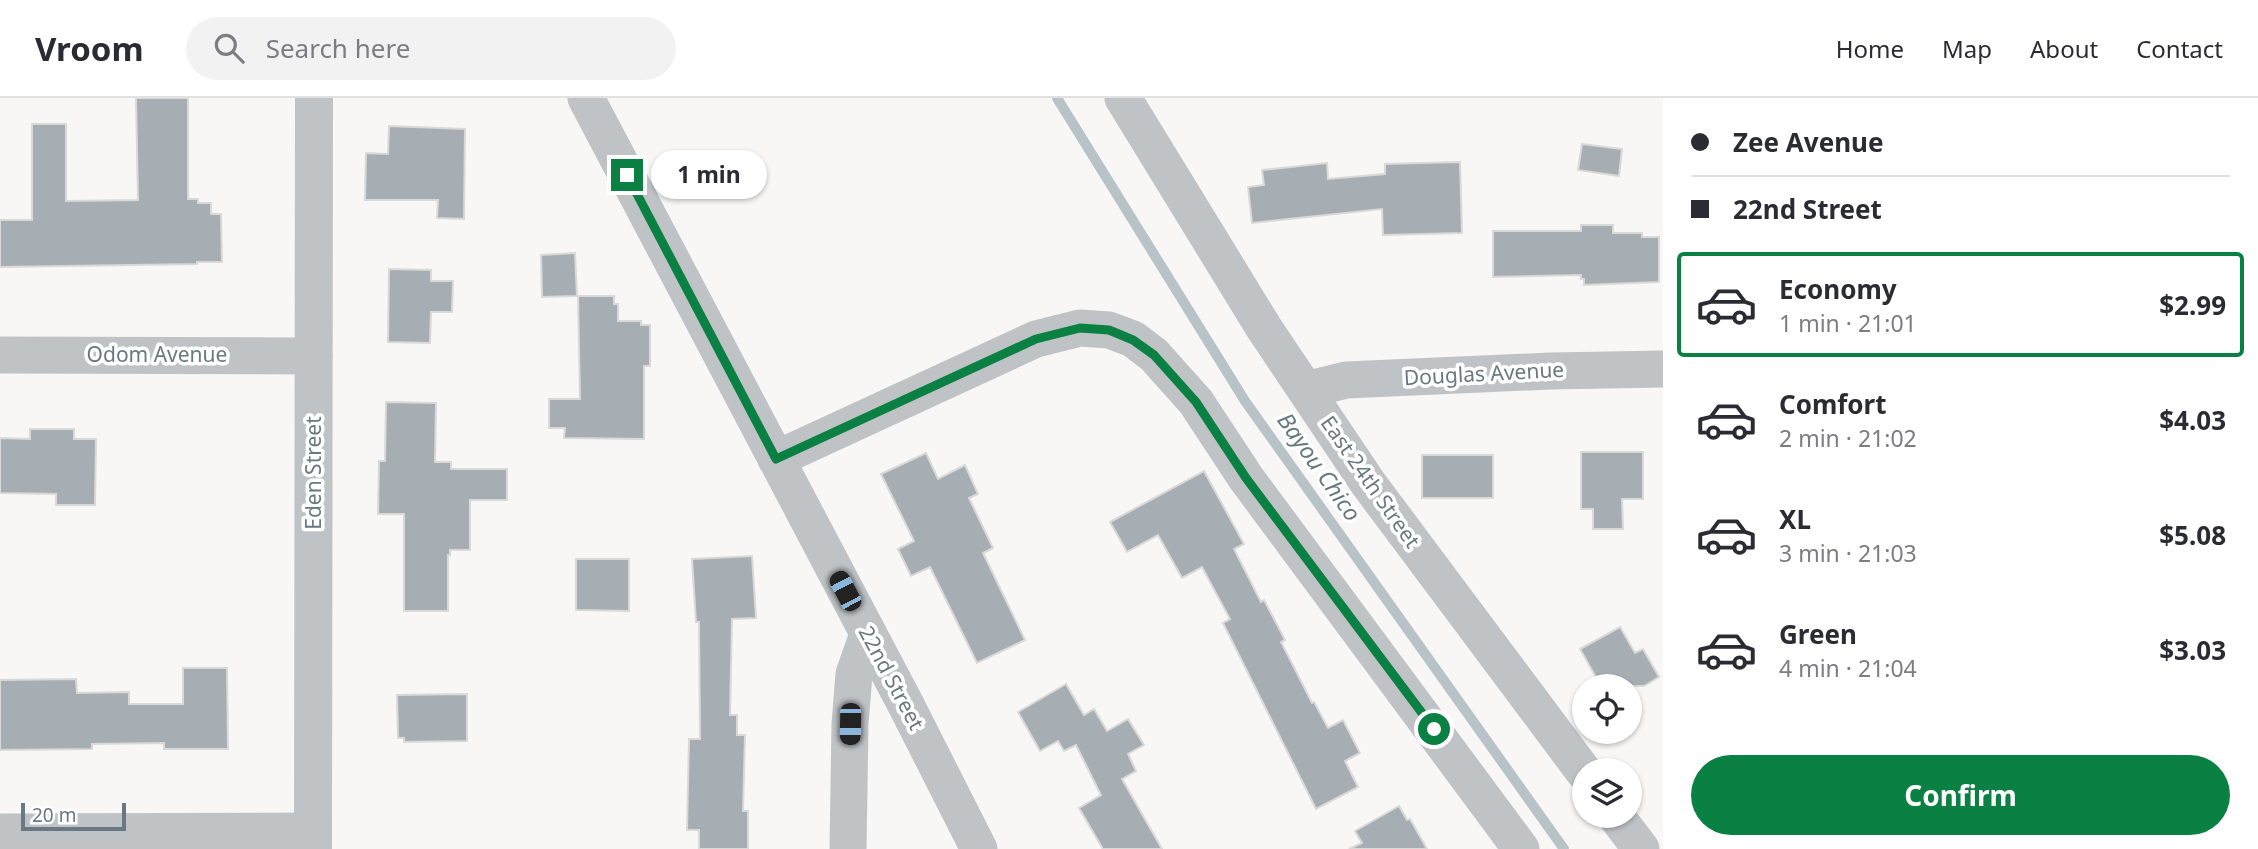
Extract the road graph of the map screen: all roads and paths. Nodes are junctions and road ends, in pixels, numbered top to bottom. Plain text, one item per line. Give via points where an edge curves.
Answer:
1 (313, 98) edge
2 (586, 98) edge
3 (1123, 98) edge
4 (0, 355) edge
5 (314, 356) junction
6 (1663, 369) edge
7 (1306, 390) junction
8 (776, 459) junction
9 (868, 634) junction
10 (1574, 758) edge
11 (1625, 828) edge
12 (0, 832) edge
13 (313, 840) edge
14 (1663, 846) edge
15 (848, 849) edge
16 (979, 849) edge
17 (1521, 849) edge
18 (1641, 849) edge
19 (1653, 849) edge

1 - 5 street, Eden Street
2 - 8 street, 22nd Street
3 - 7 street, East 24th Street
4 - 5 street, Odom Avenue
5 - 13 street, Eden Street
6 - 7 street, Douglas Avenue via 1346,380
7 - 10 street, East 24th Street via 1368,483
8 - 9 street, 22nd Street
8 - 17 street via 1036,339 1080,328 1109,330 1133,340 1154,355 1196,402 1246,478
9 - 15 street via 854,674
9 - 16 street, 22nd Street
11 - 18 street
12 - 13 street
14 - 19 street

